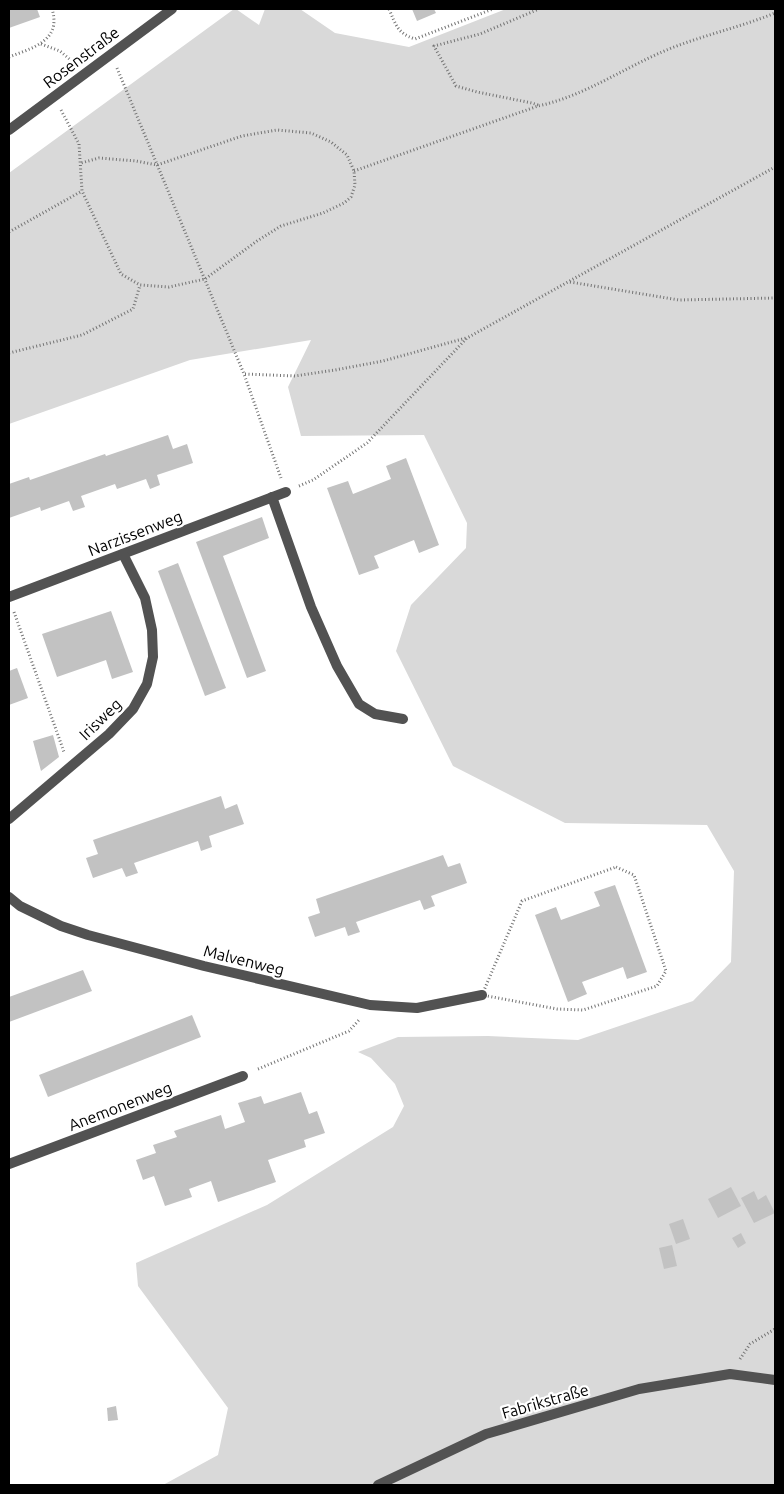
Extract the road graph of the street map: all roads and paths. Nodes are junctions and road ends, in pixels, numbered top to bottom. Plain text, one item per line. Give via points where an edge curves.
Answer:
1 (52, 9) edge
2 (172, 9) edge
3 (388, 9) edge
4 (493, 9) edge
5 (540, 9) edge
6 (775, 13) edge
7 (41, 44) junction
8 (111, 54) junction
9 (9, 57) edge
10 (86, 72) junction
11 (53, 97) junction
12 (538, 106) junction
13 (9, 130) edge
14 (82, 163) junction
15 (158, 165) junction
16 (775, 167) edge
17 (354, 170) junction
18 (82, 190) junction
19 (9, 232) edge
20 (205, 279) junction
21 (570, 282) junction
22 (140, 285) junction
23 (775, 298) edge
24 (467, 338) junction
25 (9, 353) edge
26 (244, 374) junction
27 (286, 492) junction
28 (272, 497) junction
29 (123, 554) junction
30 (9, 597) edge
31 (403, 719) dead end
32 (70, 768) junction
33 (9, 819) edge
34 (9, 897) edge
35 (482, 995) junction
36 (370, 1005) junction
37 (243, 1076) joint
38 (9, 1164) edge
39 (775, 1329) edge
40 (730, 1374) junction
41 (775, 1380) edge
42 (378, 1485) edge

1 - 7 path via 55,19 51,32
2 - 8 street, Rosenstraße
3 - 4 path via 398,30 415,39
5 - 12 path via 480,34 434,46 456,86
6 - 12 path via 668,50 597,84
7 - 9 path
7 - 10 path via 60,51
8 - 10 street, Rosenstraße
8 - 15 path
10 - 11 street, Rosenstraße
11 - 13 street, Rosenstraße
11 - 14 path via 79,144
12 - 17 path
14 - 15 path via 99,158
14 - 18 path
15 - 17 path via 242,136 277,130 310,133 331,142 347,155
15 - 20 path
16 - 21 path
17 - 20 path via 355,184 351,197 344,203 323,214 281,226
18 - 19 path
18 - 22 path via 121,274
20 - 22 path via 168,287
20 - 26 path
21 - 23 path via 679,300
21 - 24 path
22 - 25 path via 132,309 82,335
24 - 26 path via 383,361 335,370 295,376
24 - 27 path via 368,443 312,480
26 - 27 path
27 - 28 street, Narzissenweg
28 - 29 street, Narzissenweg
28 - 31 street via 311,606 359,704 375,714
29 - 30 street, Narzissenweg
29 - 32 street, Irisweg via 145,598 152,630 153,657 147,684 133,709
30 - 32 path
32 - 33 street, Irisweg
34 - 36 street, Malvenweg via 20,906 61,926 88,935
35 - 35 path via 557,1009 583,1010 657,986 666,971 634,875 616,867 522,901
35 - 36 street, Malvenweg via 417,1008
36 - 37 path via 348,1031
37 - 38 street, Anemonenweg
39 - 40 path via 750,1344
40 - 41 street, Fabrikstraße
40 - 42 street, Fabrikstraße via 639,1389 486,1434

